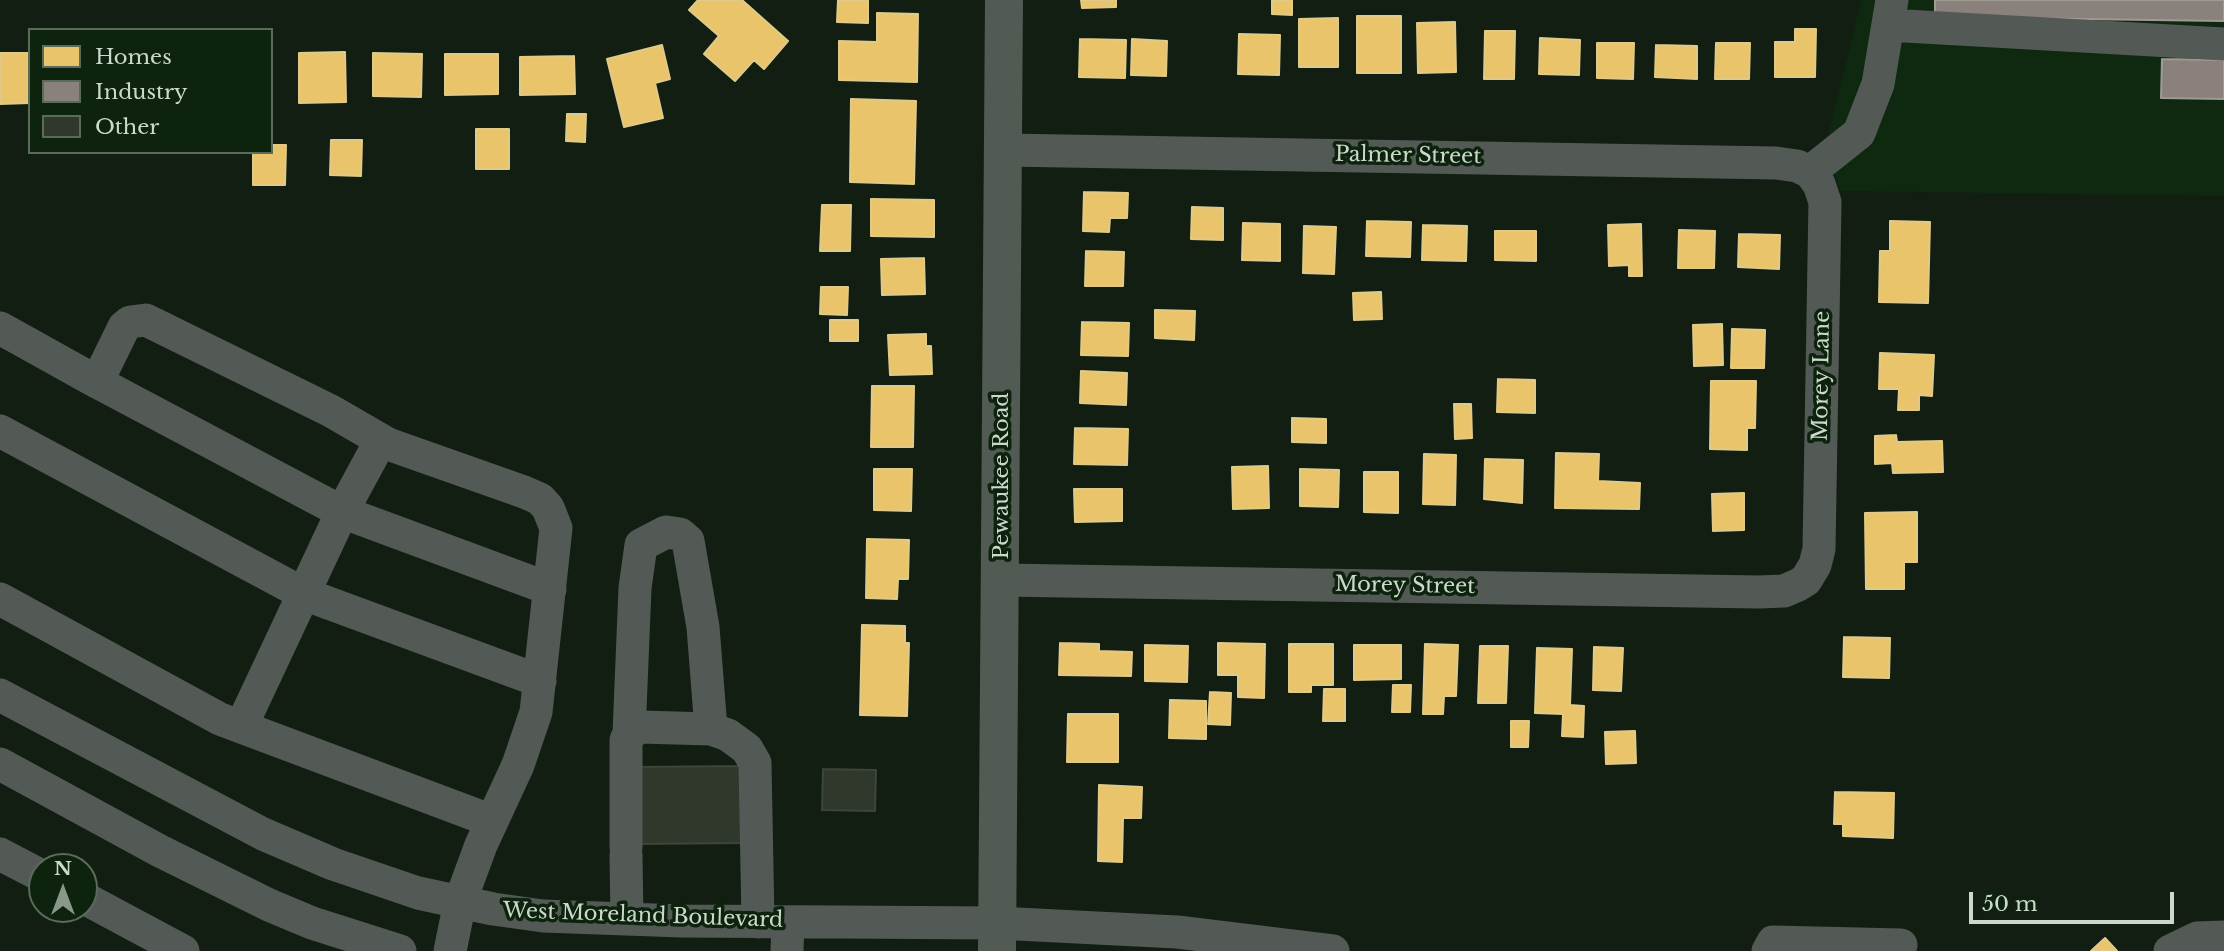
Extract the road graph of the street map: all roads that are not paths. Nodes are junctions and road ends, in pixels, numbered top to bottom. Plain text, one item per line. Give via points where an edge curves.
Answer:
1 (1004, 0) edge
2 (1890, 13) edge
3 (2224, 44) edge
4 (1005, 149) junction
5 (1810, 172) junction
6 (0, 328) edge
7 (97, 382) junction
8 (0, 431) edge
9 (381, 440) junction
10 (342, 512) junction
11 (1002, 580) junction
12 (1806, 580) joint
13 (550, 589) junction
14 (304, 594) junction
15 (0, 599) edge
16 (540, 681) junction
17 (0, 695) edge
18 (241, 727) junction
19 (711, 729) junction
20 (629, 734) junction
21 (0, 764) edge
22 (492, 821) junction
23 (0, 854) edge
24 (28, 869) edge
25 (460, 902) junction
26 (98, 905) edge
27 (626, 919) junction
28 (778, 931) edge
29 (997, 937) edge
30 (2224, 937) edge
31 (1900, 944) dead end
32 (183, 951) edge
33 (400, 951) edge
34 (450, 951) edge
35 (1333, 951) edge
36 (1768, 951) edge
37 (2170, 951) edge

1 - 4 main road, Pewaukee Road
2 - 3 street
2 - 5 street via 1878,84 1860,133
4 - 5 street, Palmer Street via 1776,163
4 - 11 main road, Pewaukee Road
5 - 12 street, Morey Lane via 1825,202 1819,549
6 - 7 street
7 - 9 street via 124,327 130,321 146,320
7 - 10 street
8 - 14 street
9 - 10 street
9 - 13 street via 540,499 556,528
10 - 13 street
10 - 14 street
11 - 12 street, Morey Street via 1759,592 1784,591
11 - 29 main road, Pewaukee Road
13 - 16 street
14 - 16 street
14 - 18 street
15 - 18 street
16 - 22 street via 523,752
17 - 25 street, West Moreland Boulevard via 263,834 333,864
18 - 22 street
19 - 20 street via 640,727
19 - 20 street via 703,627 688,541 666,532 641,544
19 - 28 street via 747,749 755,763
20 - 27 street
21 - 33 street via 269,905
22 - 25 street
23 - 24 street
25 - 27 street, West Moreland Boulevard via 543,916
25 - 34 street
26 - 32 street
27 - 28 street, West Moreland Boulevard
28 - 29 street, West Moreland Boulevard
29 - 35 street, West Moreland Boulevard via 1177,932
30 - 37 street via 2197,938
31 - 36 street via 1773,942

